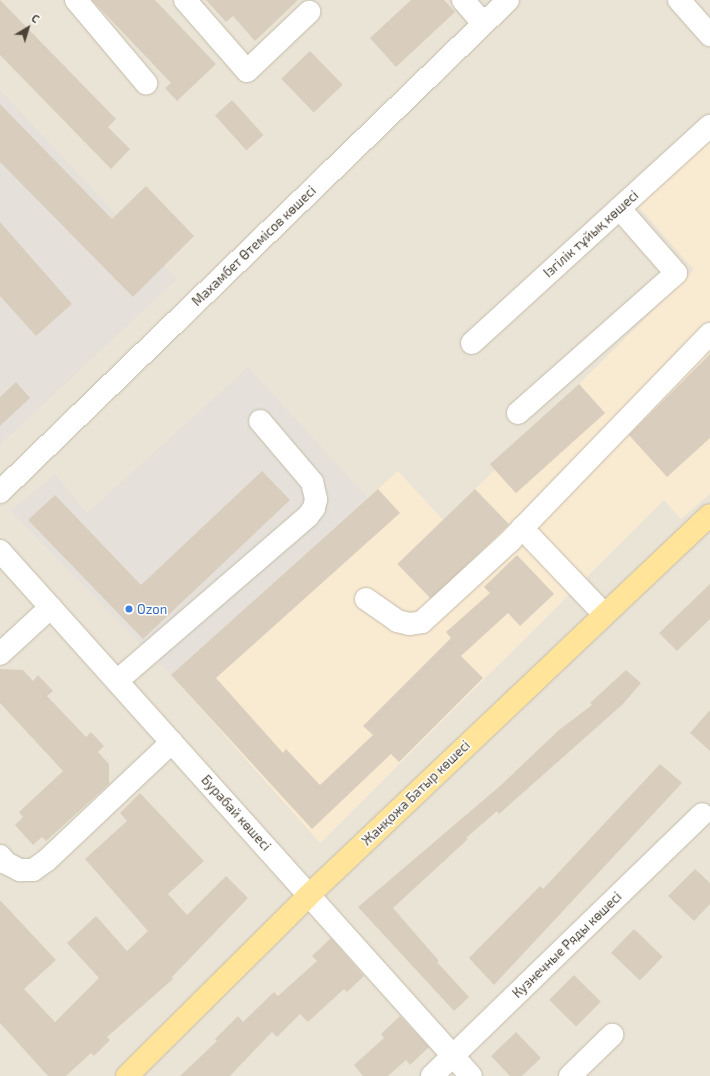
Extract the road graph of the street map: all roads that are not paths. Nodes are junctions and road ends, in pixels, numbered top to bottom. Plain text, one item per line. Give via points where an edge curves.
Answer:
1 (76, 0) edge
2 (185, 0) edge
3 (463, 0) edge
4 (508, 0) edge
5 (679, 0) edge
6 (309, 12) dead end
7 (484, 23) junction
8 (710, 35) edge
9 (146, 83) dead end
10 (710, 126) edge
11 (620, 208) junction
12 (710, 334) edge
13 (472, 343) dead end
14 (518, 413) dead end
15 (260, 421) dead end
16 (0, 492) edge
17 (710, 515) edge
18 (522, 528) junction
19 (0, 551) edge
20 (366, 599) dead end
21 (51, 607) junction
22 (604, 614) junction
23 (0, 654) edge
24 (117, 681) junction
25 (172, 742) junction
26 (702, 814) dead end
27 (0, 856) edge
28 (309, 895) junction
29 (612, 1035) dead end
30 (453, 1056) junction
31 (127, 1076) edge
32 (432, 1076) edge
33 (471, 1076) edge
34 (570, 1076) edge

1 - 9 street
2 - 6 street via 247,71
3 - 7 street
4 - 7 street, Махамбет Өтемісов көшесі
5 - 8 street
7 - 16 street, Махамбет Өтемісов көшесі
10 - 11 street, Ізгілік тұйық көшесі
11 - 13 street, Ізгілік тұйық көшесі
11 - 14 street via 676,273
12 - 18 street
15 - 24 street via 312,482 316,499 314,508 308,516
17 - 22 main road, Жанқожа Батыр көшесі
18 - 20 street via 422,622 410,624 397,621
18 - 22 street
19 - 21 street, Бурабай көшесі
21 - 23 street
21 - 24 street, Бурабай көшесі
22 - 28 main road, Жанқожа Батыр көшесі
24 - 25 street, Бурабай көшесі
25 - 27 street via 46,861 33,870 20,870
25 - 28 street, Бурабай көшесі
26 - 30 street, Кузнечные Ряды көшесі
28 - 30 street, Бурабай көшесі
28 - 31 main road, Жанқожа Батыр көшесі
29 - 34 street
30 - 32 street, Кузнечные Ряды көшесі
30 - 33 street, Бурабай көшесі

